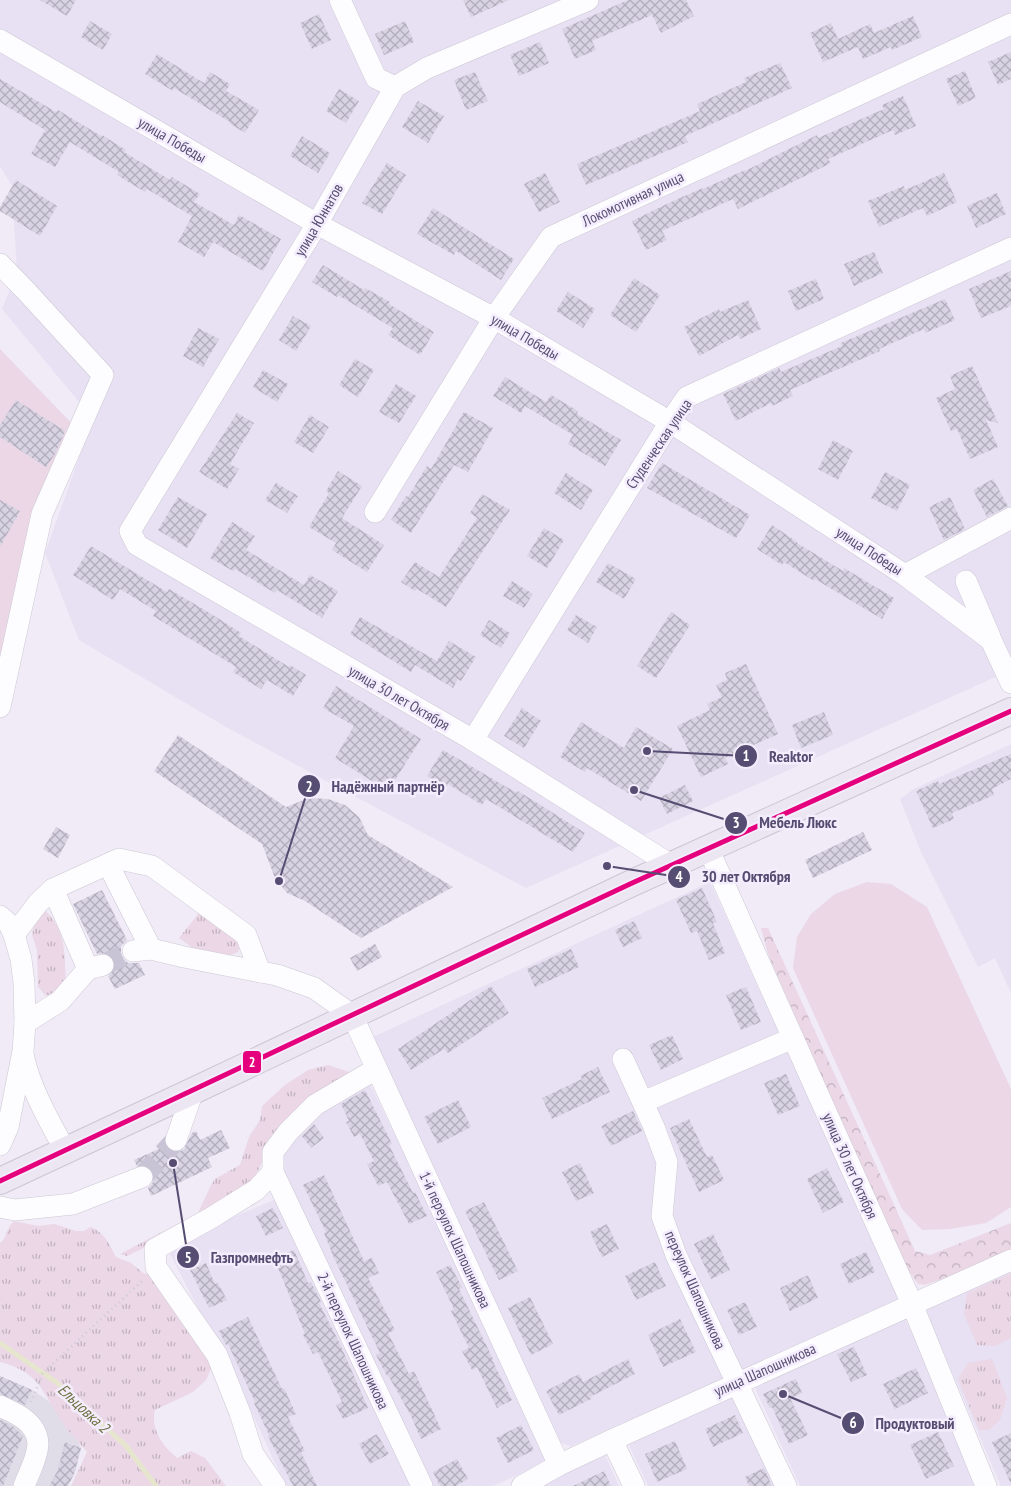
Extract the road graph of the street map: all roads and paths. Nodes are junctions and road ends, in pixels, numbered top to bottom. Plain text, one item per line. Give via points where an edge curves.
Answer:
1 (340, 0) edge
2 (588, 0) edge
3 (1011, 24) edge
4 (0, 40) edge
5 (396, 87) junction
6 (317, 224) junction
7 (1011, 248) edge
8 (0, 264) edge
9 (494, 318) junction
10 (670, 422) junction
11 (375, 512) dead end
12 (1011, 518) edge
13 (130, 531) joint
14 (905, 575) junction
15 (966, 581) dead end
16 (991, 640) junction
17 (1011, 683) edge
18 (0, 707) edge
19 (1011, 711) edge
20 (473, 740) junction
21 (708, 848) junction
22 (108, 864) junction
23 (671, 865) junction
24 (53, 889) junction
25 (0, 916) edge
26 (14, 935) junction
27 (260, 972) junction
28 (352, 1015) junction
29 (25, 1023) junction
30 (793, 1038) junction
31 (23, 1051) junction
32 (623, 1060) dead end
33 (376, 1068) junction
34 (193, 1091) junction
35 (642, 1102) junction
36 (176, 1140) tunnel mouth
37 (0, 1145) edge
38 (64, 1150) junction
39 (273, 1172) junction
40 (142, 1177) tunnel mouth
41 (0, 1181) edge
42 (0, 1207) edge
43 (1011, 1260) edge
44 (156, 1267) junction
45 (912, 1304) junction
46 (738, 1382) junction
47 (0, 1406) edge
48 (24, 1419) junction
49 (612, 1440) junction
50 (559, 1465) junction
51 (24, 1486) edge
52 (275, 1486) edge
53 (422, 1486) edge
54 (522, 1486) edge
55 (634, 1486) edge
56 (786, 1486) edge
57 (986, 1486) edge

1 - 5 street via 376,78
2 - 5 street, улица Юннатов via 427,68
3 - 9 street, Локомотивная улица via 551,237
4 - 6 street, улица Победы
5 - 6 street, улица Юннатов
6 - 9 street, улица Победы
6 - 13 street, улица Юннатов
7 - 10 street, Студенческая улица via 687,397
8 - 18 street via 103,375 42,514
9 - 10 street, улица Победы
9 - 11 street, Локомотивная улица
10 - 14 street, улица Победы
10 - 20 street, Студенческая улица
12 - 14 street
13 - 20 street, улица 30 лет Октября via 137,545
14 - 16 street, улица Победы
15 - 16 street
16 - 17 street, улица Победы
19 - 21 main road
20 - 23 street, улица 30 лет Октября
21 - 23 main road
21 - 30 street, улица 30 лет Октября
22 - 24 street
22 - 27 street via 119,859 152,866 246,935
22 - 27 street via 142,950
23 - 28 main road
24 - 26 street
24 - 29 street via 95,967 60,1000
25 - 26 street
26 - 29 street via 21,959
27 - 28 street via 314,988
28 - 33 street, 1-й переулок Шапошникова
28 - 34 main road
29 - 31 street
30 - 35 street
30 - 45 street, улица 30 лет Октября
31 - 37 street via 8,1127
31 - 38 street via 26,1070
32 - 35 street, переулок Шапошникова
33 - 39 street via 315,1105 288,1132 273,1152
33 - 50 street, 1-й переулок Шапошникова
34 - 36 street
34 - 38 main road
35 - 46 street, переулок Шапошникова via 667,1162 662,1216 676,1255
38 - 41 main road
39 - 44 street via 256,1190 155,1249
39 - 53 street, 2-й переулок Шапошникова
40 - 42 street via 73,1204 15,1210
43 - 45 street, улица Шапошникова
44 - 48 path via 42,1372
44 - 52 street via 217,1355 253,1454
45 - 46 street, улица Шапошникова
45 - 57 street, улица 30 лет Октября
46 - 49 street, улица Шапошникова
46 - 56 street, переулок Шапошникова
47 - 48 street
48 - 51 street via 37,1433 39,1447
49 - 50 street, улица Шапошникова
49 - 55 street
50 - 54 street, улица Шапошникова

